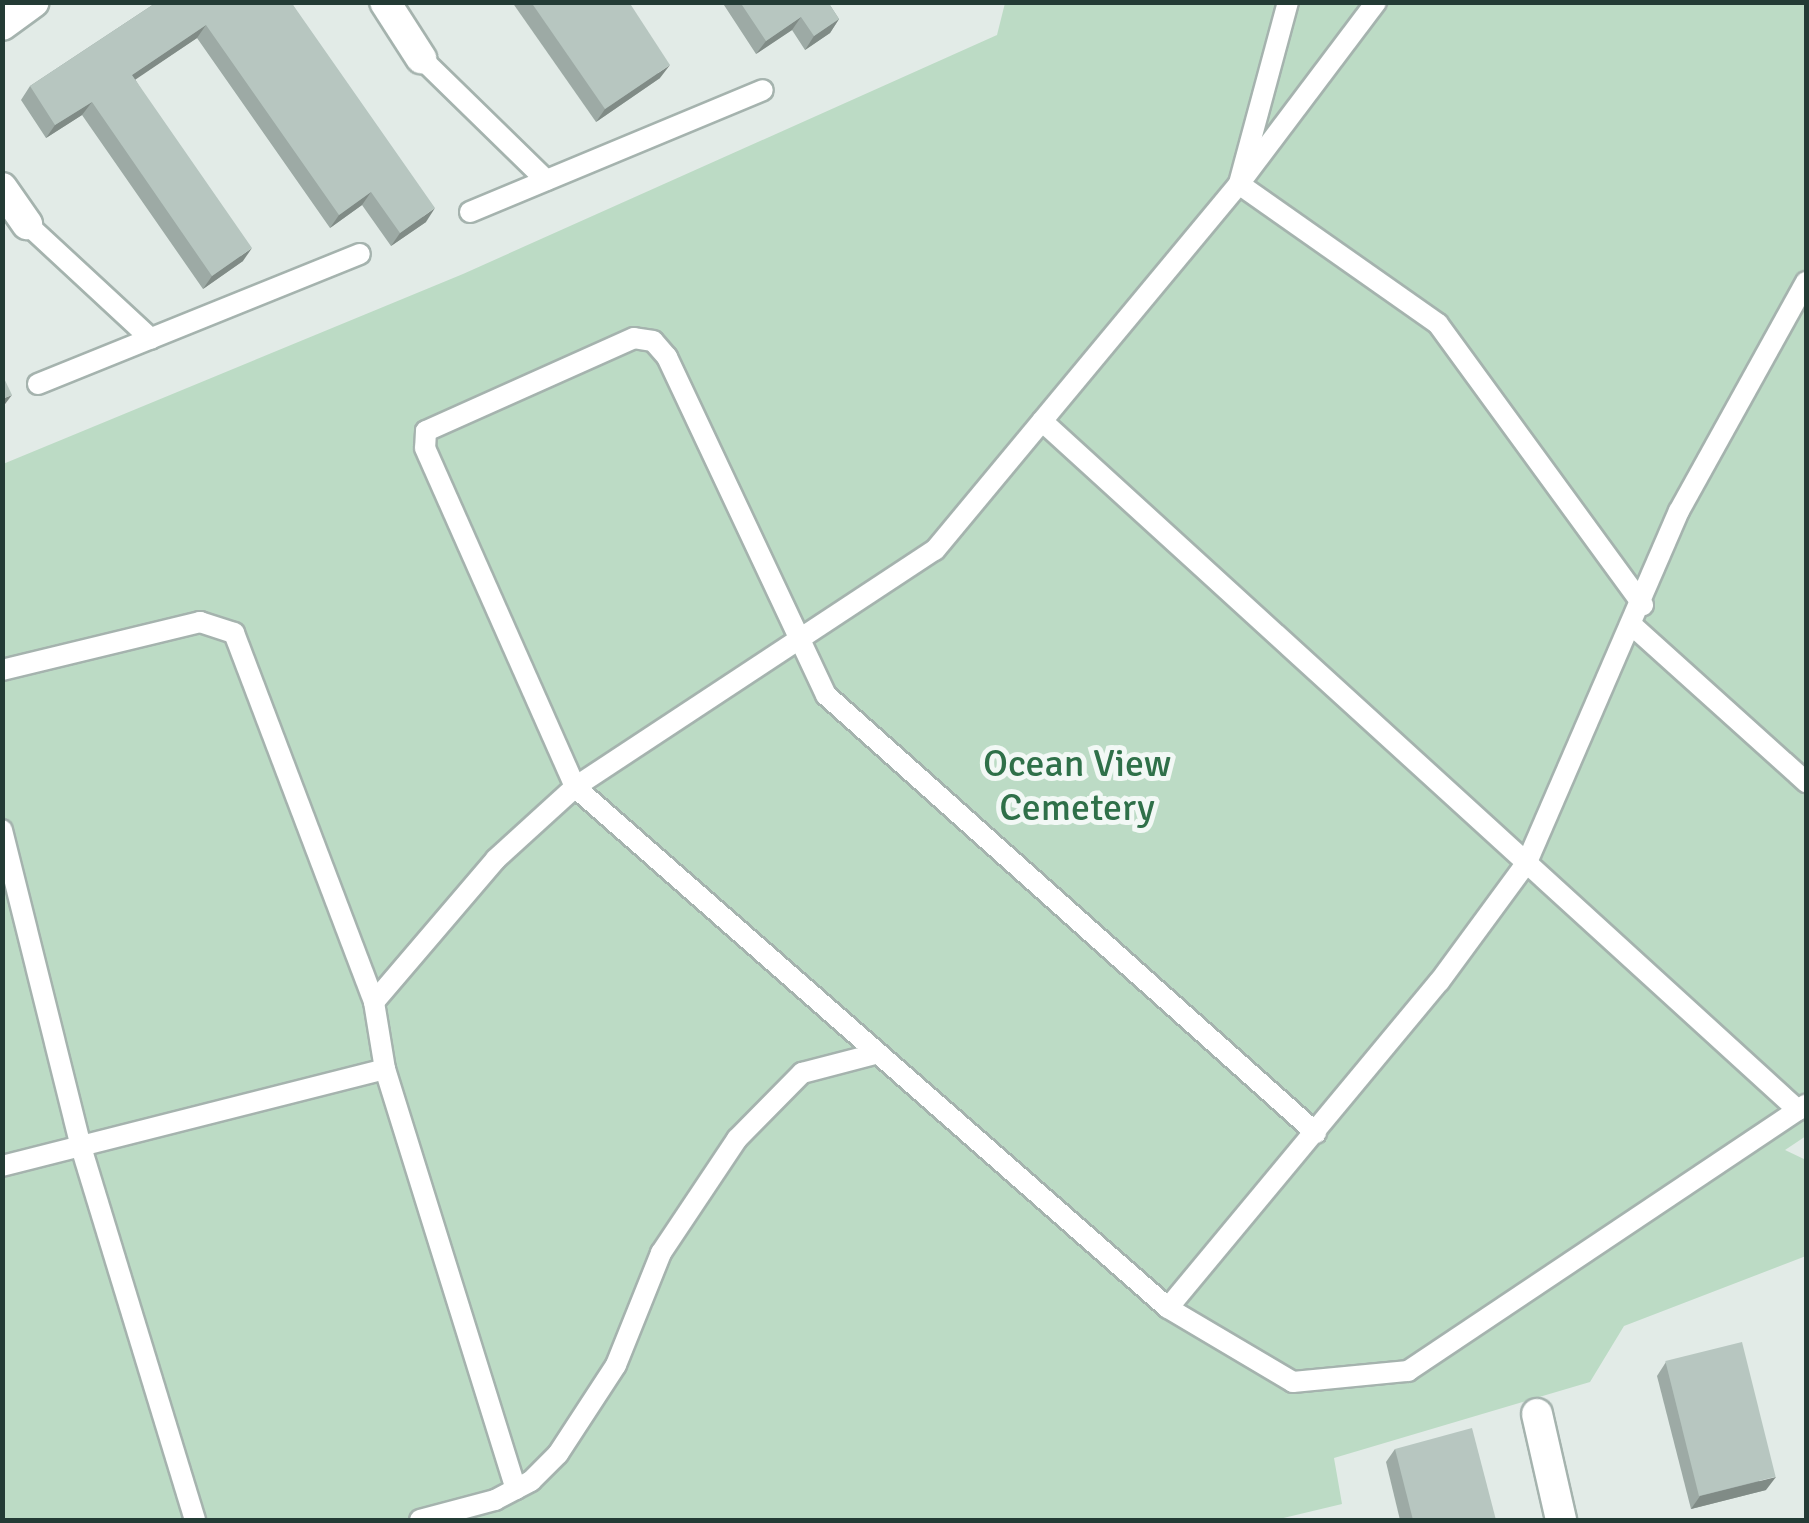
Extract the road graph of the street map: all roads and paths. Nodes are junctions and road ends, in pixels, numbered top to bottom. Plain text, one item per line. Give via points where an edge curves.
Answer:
1 (34, 2) edge
2 (385, 2) edge
3 (1288, 2) edge
4 (1376, 2) edge
5 (2, 25) edge
6 (421, 58) joint
7 (763, 90) dead end
8 (546, 180) junction
9 (1240, 184) junction
10 (2, 188) edge
11 (470, 212) dead end
12 (28, 224) joint
13 (360, 254) dead end
14 (1806, 282) edge
15 (151, 339) junction
16 (38, 384) dead end
17 (1042, 422) junction
18 (1642, 605) junction
19 (1634, 627) junction
20 (797, 644) junction
21 (2, 670) edge
22 (1806, 782) edge
23 (575, 787) junction
24 (2, 830) edge
25 (1527, 862) junction
26 (374, 1002) junction
27 (876, 1054) junction
28 (386, 1069) junction
29 (1802, 1107) edge
30 (1316, 1133) junction
31 (81, 1147) junction
32 (2, 1166) edge
33 (1168, 1308) junction
34 (1537, 1414) dead end
35 (516, 1488) junction
36 (195, 1520) edge
37 (420, 1520) edge
38 (1562, 1520) edge

1 - 5 street
2 - 6 street
3 - 9 lane
4 - 9 lane
6 - 8 lane
7 - 8 lane
8 - 11 lane
9 - 17 lane
9 - 18 lane via 1438,324
10 - 12 street
12 - 15 lane
13 - 15 lane
14 - 18 lane via 1679,511
15 - 16 lane
17 - 20 lane via 935,550
17 - 25 lane
18 - 19 lane
19 - 22 lane
19 - 25 lane
20 - 23 lane
20 - 23 lane via 668,356 653,341 634,338 432,424 425,448
20 - 30 lane via 826,695
21 - 26 lane via 200,622 234,634
23 - 26 lane via 496,859
23 - 27 lane
24 - 31 lane
25 - 29 lane
25 - 30 lane
26 - 28 lane
27 - 33 lane
27 - 35 lane via 802,1073 737,1139 661,1253 592,1410 558,1454
28 - 31 lane
28 - 35 lane
29 - 33 lane via 1408,1371 1294,1382
30 - 33 lane
31 - 32 lane
31 - 36 lane
34 - 38 street
35 - 37 lane

